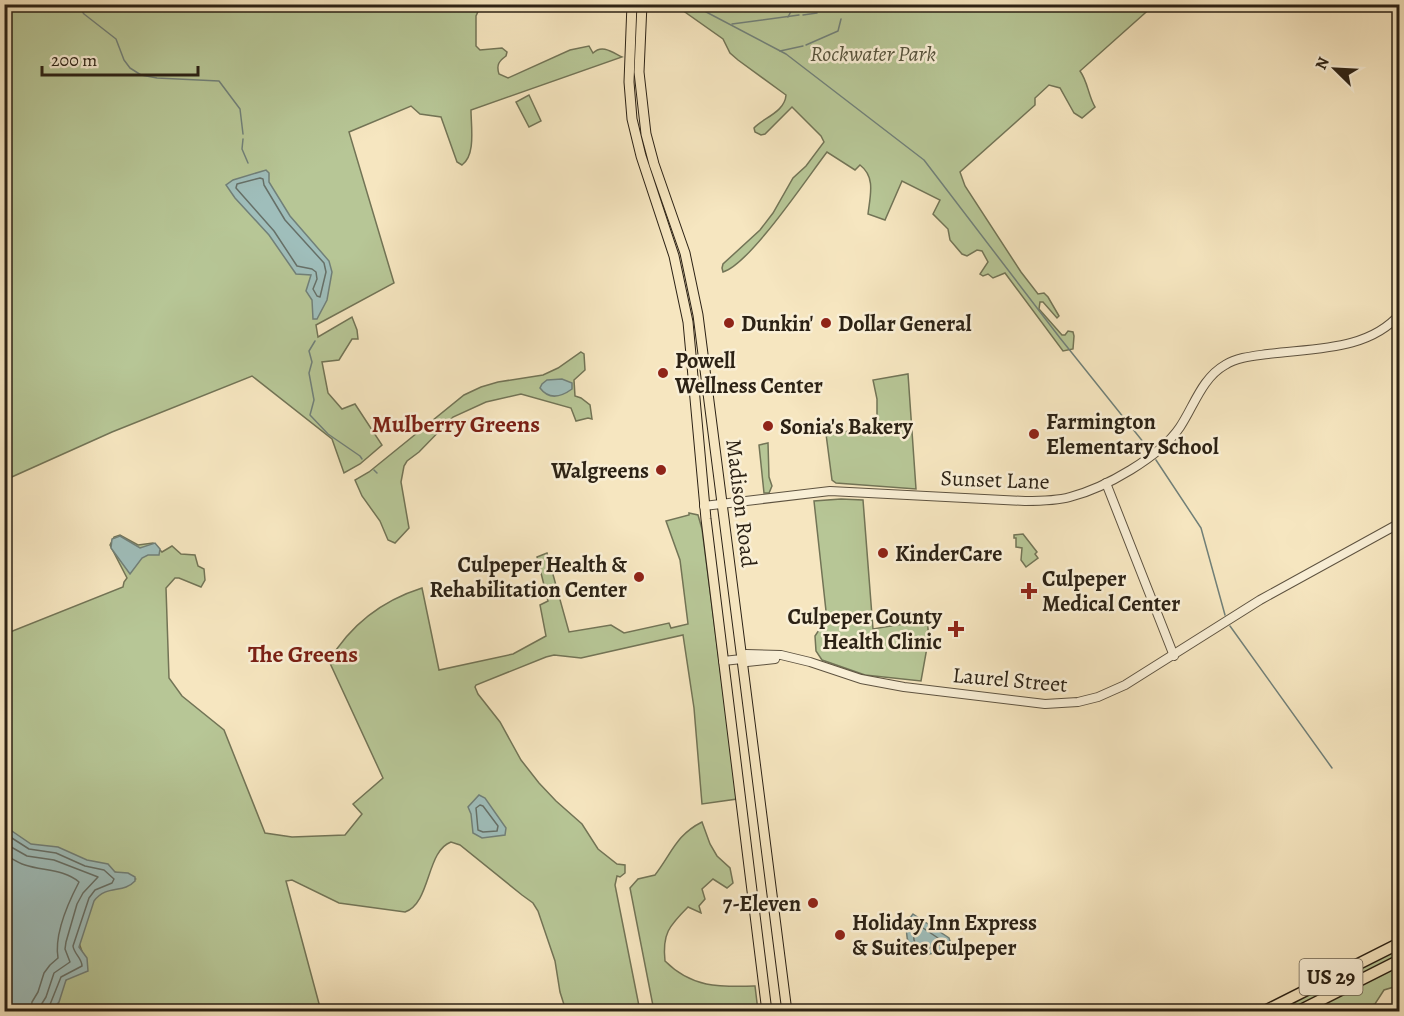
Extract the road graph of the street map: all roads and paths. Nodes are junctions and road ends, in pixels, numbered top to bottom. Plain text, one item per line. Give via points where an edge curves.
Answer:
1 (632, 4) edge
2 (642, 4) edge
3 (1400, 314) edge
4 (1106, 483) junction
5 (723, 504) junction
6 (704, 506) junction
7 (1400, 523) edge
8 (1174, 656) junction
9 (742, 659) junction
10 (723, 661) junction
11 (1400, 943) edge
12 (1400, 960) edge
13 (767, 1011) edge
14 (787, 1011) edge
15 (1263, 1011) edge
16 (1297, 1011) edge

1 - 6 main road, Madison Road via 632,119 686,307
2 - 5 main road, Madison Road via 639,72 643,114 695,293
3 - 4 street, Sunset Lane via 1384,329 1358,342 1247,357 1226,364 1206,383 1170,440
4 - 5 street, Sunset Lane via 1071,497 1035,501 823,491
4 - 8 street
5 - 6 street, Sunset Lane
5 - 9 main road, Madison Road
6 - 10 main road, Madison Road
7 - 8 street, Laurel Street via 1260,600
8 - 9 street, Laurel Street via 1112,692 1054,704 874,682 789,658 747,662
9 - 10 street, Laurel Street
9 - 14 main road, Madison Road
10 - 13 main road, Madison Road
11 - 15 highway, US 29
12 - 16 highway, US 29

